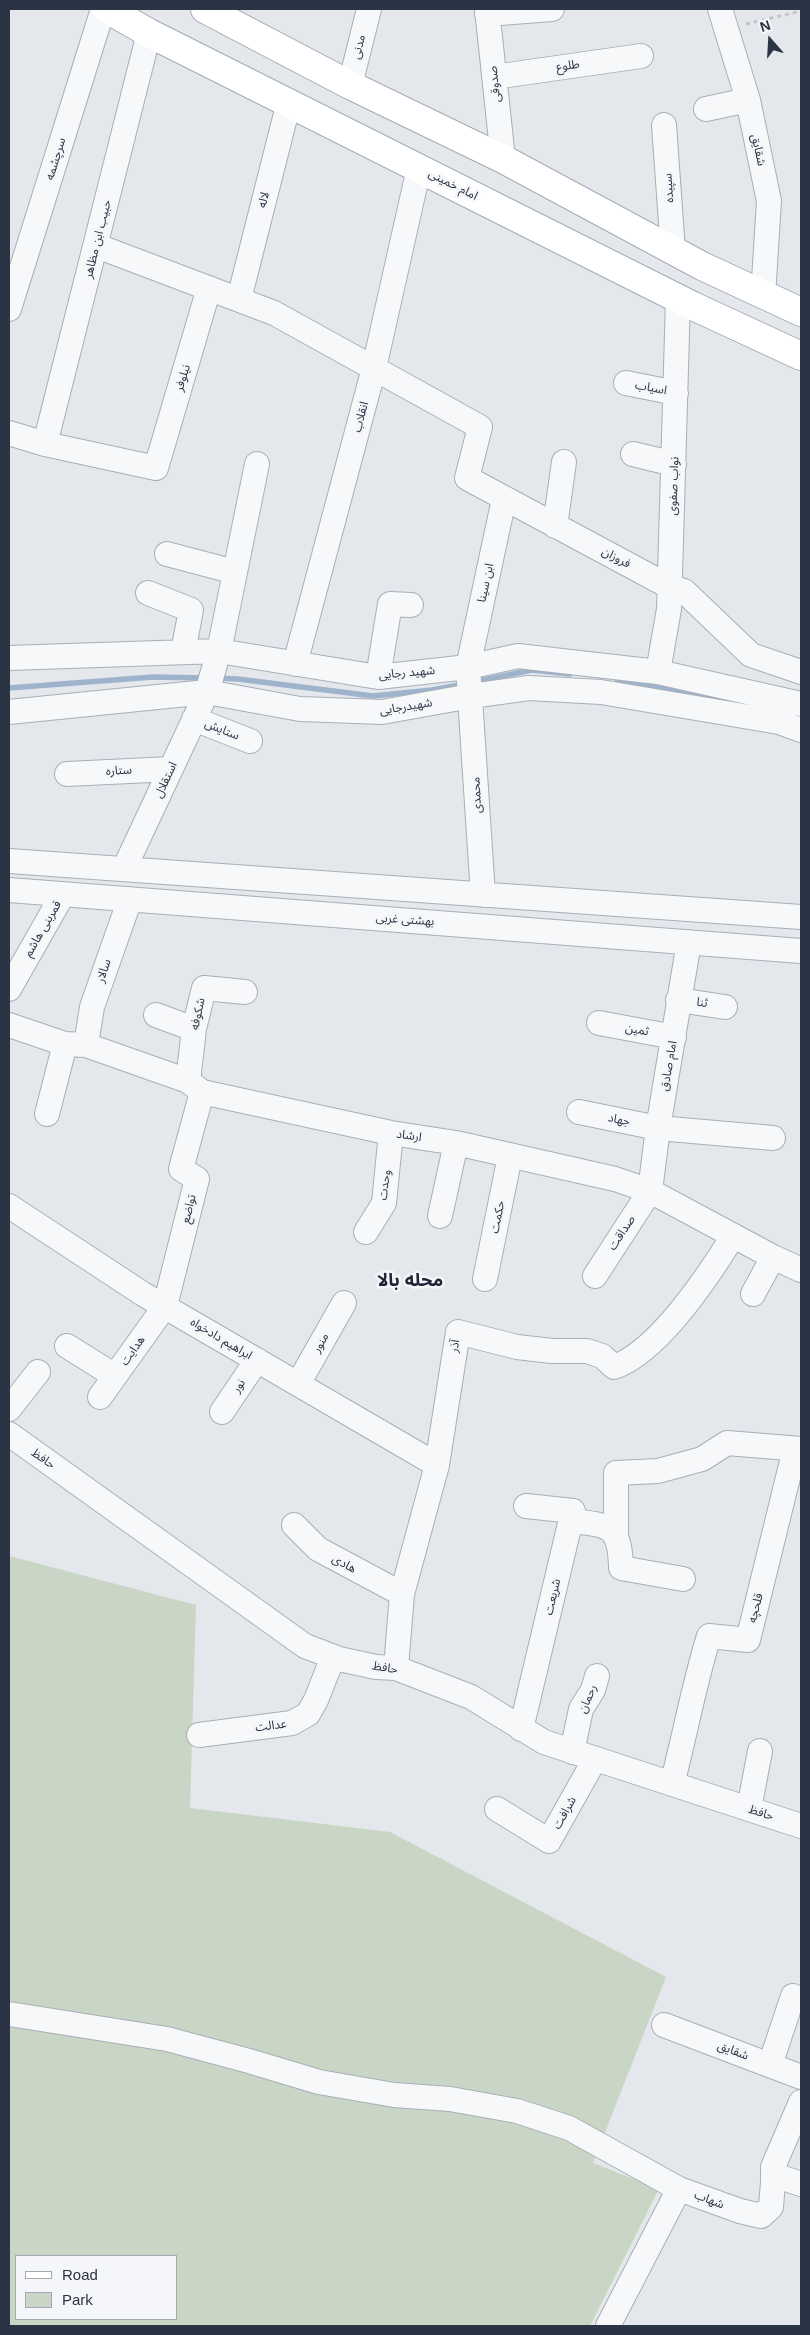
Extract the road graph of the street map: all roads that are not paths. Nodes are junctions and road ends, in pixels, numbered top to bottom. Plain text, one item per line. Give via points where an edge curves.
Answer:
1 (105, 9) edge
2 (369, 9) edge
3 (552, 9) edge
4 (210, 10) edge
5 (487, 11) edge
6 (723, 19) edge
7 (149, 33) junction
8 (641, 56) dead end
9 (494, 77) junction
10 (350, 85) junction
11 (748, 100) junction
12 (289, 102) junction
13 (706, 108) dead end
14 (664, 125) dead end
15 (503, 160) junction
16 (419, 168) junction
17 (611, 219) junction
18 (522, 220) junction
19 (97, 246) junction
20 (673, 251) junction
21 (210, 288) junction
22 (762, 296) junction
23 (239, 299) junction
24 (678, 299) junction
25 (9, 309) edge
26 (801, 312) edge
27 (801, 356) edge
28 (374, 368) junction
29 (626, 383) dead end
30 (676, 393) junction
31 (9, 433) edge
32 (46, 444) junction
33 (634, 454) dead end
34 (564, 462) dead end
35 (258, 464) dead end
36 (674, 464) junction
37 (504, 499) junction
38 (555, 526) junction
39 (167, 554) dead end
40 (235, 572) junction
41 (670, 587) junction
42 (148, 594) dead end
43 (411, 604) dead end
44 (219, 651) junction
45 (183, 652) junction
46 (9, 658) edge
47 (295, 664) junction
48 (468, 666) junction
49 (658, 672) junction
50 (801, 672) edge
51 (378, 676) junction
52 (207, 692) junction
53 (471, 696) junction
54 (801, 704) edge
55 (9, 712) edge
56 (194, 719) junction
57 (801, 730) edge
58 (250, 741) dead end
59 (171, 769) junction
60 (67, 774) dead end
61 (9, 861) edge
62 (124, 869) junction
63 (319, 883) junction
64 (9, 890) edge
65 (63, 894) junction
66 (483, 895) junction
67 (130, 899) junction
68 (318, 914) junction
69 (801, 917) edge
70 (689, 942) junction
71 (801, 951) edge
72 (9, 989) edge
73 (245, 992) dead end
74 (678, 1000) junction
75 (725, 1007) dead end
76 (156, 1015) dead end
77 (599, 1023) dead end
78 (9, 1025) edge
79 (194, 1029) junction
80 (674, 1037) junction
81 (75, 1045) junction
82 (195, 1087) junction
83 (579, 1112) dead end
84 (46, 1114) dead end
85 (658, 1128) junction
86 (391, 1133) junction
87 (773, 1138) dead end
88 (456, 1143) junction
89 (510, 1156) junction
90 (650, 1190) junction
91 (13, 1216) edge
92 (440, 1216) dead end
93 (366, 1232) dead end
94 (733, 1236) junction
95 (773, 1256) junction
96 (801, 1270) edge
97 (595, 1276) dead end
98 (485, 1279) dead end
99 (753, 1294) dead end
100 (344, 1303) dead end
101 (165, 1306) junction
102 (67, 1346) dead end
103 (257, 1360) junction
104 (38, 1372) dead end
105 (115, 1376) junction
106 (298, 1384) junction
107 (100, 1397) dead end
108 (9, 1409) edge
109 (222, 1412) dead end
110 (9, 1434) edge
111 (798, 1449) edge
112 (437, 1465) junction
113 (526, 1506) dead end
114 (571, 1521) junction
115 (294, 1525) dead end
116 (616, 1537) junction
117 (684, 1579) dead end
118 (402, 1594) junction
119 (333, 1657) junction
120 (396, 1668) junction
121 (597, 1676) dead end
122 (521, 1728) junction
123 (199, 1735) dead end
124 (760, 1751) dead end
125 (572, 1752) junction
126 (595, 1759) junction
127 (672, 1784) junction
128 (496, 1809) dead end
129 (750, 1809) junction
130 (801, 1826) edge
131 (793, 1996) dead end
132 (9, 2014) edge
133 (664, 2025) dead end
134 (770, 2065) junction
135 (801, 2077) edge
136 (801, 2102) edge
137 (773, 2182) junction
138 (801, 2184) edge
139 (679, 2188) junction
140 (608, 2326) edge

1 - 7 main road, امام خمینی
1 - 25 street, سرچشمه
2 - 10 street, مدنی
3 - 5 street
4 - 10 main road
5 - 9 street, صدوقی
6 - 11 street, شقایق
7 - 12 main road, امام خمینی
7 - 19 street, حبیب ابن مظاهر
8 - 9 street, طلوع
9 - 15 street, صدوقی
10 - 15 main road
11 - 13 street
11 - 22 street, شقایق via 769,201
12 - 16 main road, امام خمینی
12 - 23 street, لاله
14 - 20 street, سپیده
15 - 17 main road
16 - 18 main road, امام خمینی
16 - 28 street, انقلاب
17 - 18 main road via 619,242 608,246 549,223
17 - 20 main road
18 - 24 main road, امام خمینی
19 - 21 street
19 - 32 street, حبیب ابن مظاهر
20 - 22 main road
21 - 23 street
21 - 32 street, نیلوفر via 156,468
22 - 26 main road
23 - 28 street via 274,313
24 - 27 main road, امام خمینی
24 - 30 street, نواب صفوی
28 - 37 street, فروزان via 480,427 467,478
28 - 47 street, انقلاب
29 - 30 street, اسیاب
30 - 36 street, نواب صفوی
31 - 32 street
33 - 36 street
34 - 38 street
35 - 40 street, استقلال
36 - 41 street, نواب صفوی
37 - 38 street, فروزان
37 - 48 street, ابن سینا
38 - 41 street, فروزان
39 - 40 street
40 - 44 street, استقلال
41 - 49 street, نواب صفوی
41 - 50 street, فروزان via 684,591 751,655
42 - 45 street via 191,610
43 - 51 street via 390,604
44 - 45 street, شهید رجایی
44 - 47 street, شهید رجایی
44 - 52 street, استقلال
45 - 46 street, شهید رجایی
47 - 51 street, شهید رجایی
48 - 49 street, شهید رجایی via 518,656
48 - 51 street, شهید رجایی
48 - 53 street, ابن سینا
49 - 54 street, شهید رجایی
52 - 53 street, شهیدرجایی via 300,709 382,712
52 - 55 street, شهیدرجایی
52 - 56 street, استقلال
53 - 57 street, شهیدرجایی via 529,688 601,692 779,722
53 - 66 street, محمدی
56 - 58 street, ستایش
56 - 59 street, استقلال
59 - 60 street, ستاره
59 - 62 street, استقلال
61 - 62 street
62 - 63 street
63 - 66 street
63 - 68 street
64 - 65 street, بهشتی غربی
65 - 67 street, بهشتی غربی
65 - 72 street, قمربنی هاشم
66 - 69 street
67 - 68 street, بهشتی غربی
67 - 81 street, سالار via 92,1007
68 - 70 street, بهشتی غربی
70 - 71 street, بهشتی غربی
70 - 74 street, امام صادق
73 - 79 street, شکوفه via 204,988
74 - 75 street, ثنا
74 - 80 street, امام صادق
76 - 79 street
77 - 80 street, ثمین
78 - 81 street, ارشاد
79 - 82 street, شکوفه
80 - 85 street, امام صادق
81 - 82 street, ارشاد
81 - 84 street, سالار
82 - 86 street, ارشاد
82 - 101 street, تواضع via 181,1169 197,1179
83 - 85 street, جهاد
85 - 87 street, جهاد
85 - 90 street, امام صادق
86 - 88 street, ارشاد
86 - 93 street, وحدت via 384,1202
88 - 89 street, ارشاد
88 - 92 street
89 - 90 street, ارشاد via 616,1179
89 - 98 street, حکمت
90 - 94 street, ارشاد
90 - 97 street, صداقت
91 - 101 street, ابراهیم دادخواه
94 - 95 street, ارشاد
94 - 112 street, آذر via 706,1281 629,1362 614,1367 602,1356 587,1351 517,1347 458,1332
95 - 96 street, ارشاد
95 - 99 street
100 - 106 street, منور
101 - 103 street, ابراهیم دادخواه
101 - 105 street, هدایت
102 - 105 street
103 - 106 street, ابراهیم دادخواه
103 - 109 street, نور
104 - 108 street
105 - 107 street, هدایت
106 - 112 street, ابراهیم دادخواه
110 - 119 street, حافظ via 305,1646
111 - 116 street via 727,1443 702,1459 658,1471 616,1473
111 - 127 street, قلحچه via 748,1640 709,1636
112 - 118 street, آذر
113 - 114 street via 573,1511
114 - 116 street via 608,1527
114 - 122 street, شریعت
115 - 118 street, هادی via 318,1549
116 - 117 street via 621,1568
118 - 120 street, آذر
119 - 120 street, حافظ
119 - 123 street, عدالت via 308,1714 292,1723
120 - 122 street, حافظ via 471,1697
121 - 125 street, رحمان via 593,1690 581,1709
122 - 125 street, حافظ via 544,1742
124 - 129 street
125 - 126 street, حافظ
126 - 127 street, حافظ
126 - 128 street, شرافت via 549,1841
127 - 129 street, حافظ
129 - 130 street, حافظ
131 - 134 street
132 - 139 street, شهاب via 167,2039 319,2082 394,2095 450,2098 517,2111 569,2128
133 - 134 street, شقایق
134 - 135 street, شقایق
136 - 137 street via 773,2167
137 - 138 street via 783,2178
137 - 139 street, شهاب via 771,2207 761,2216
139 - 140 street

